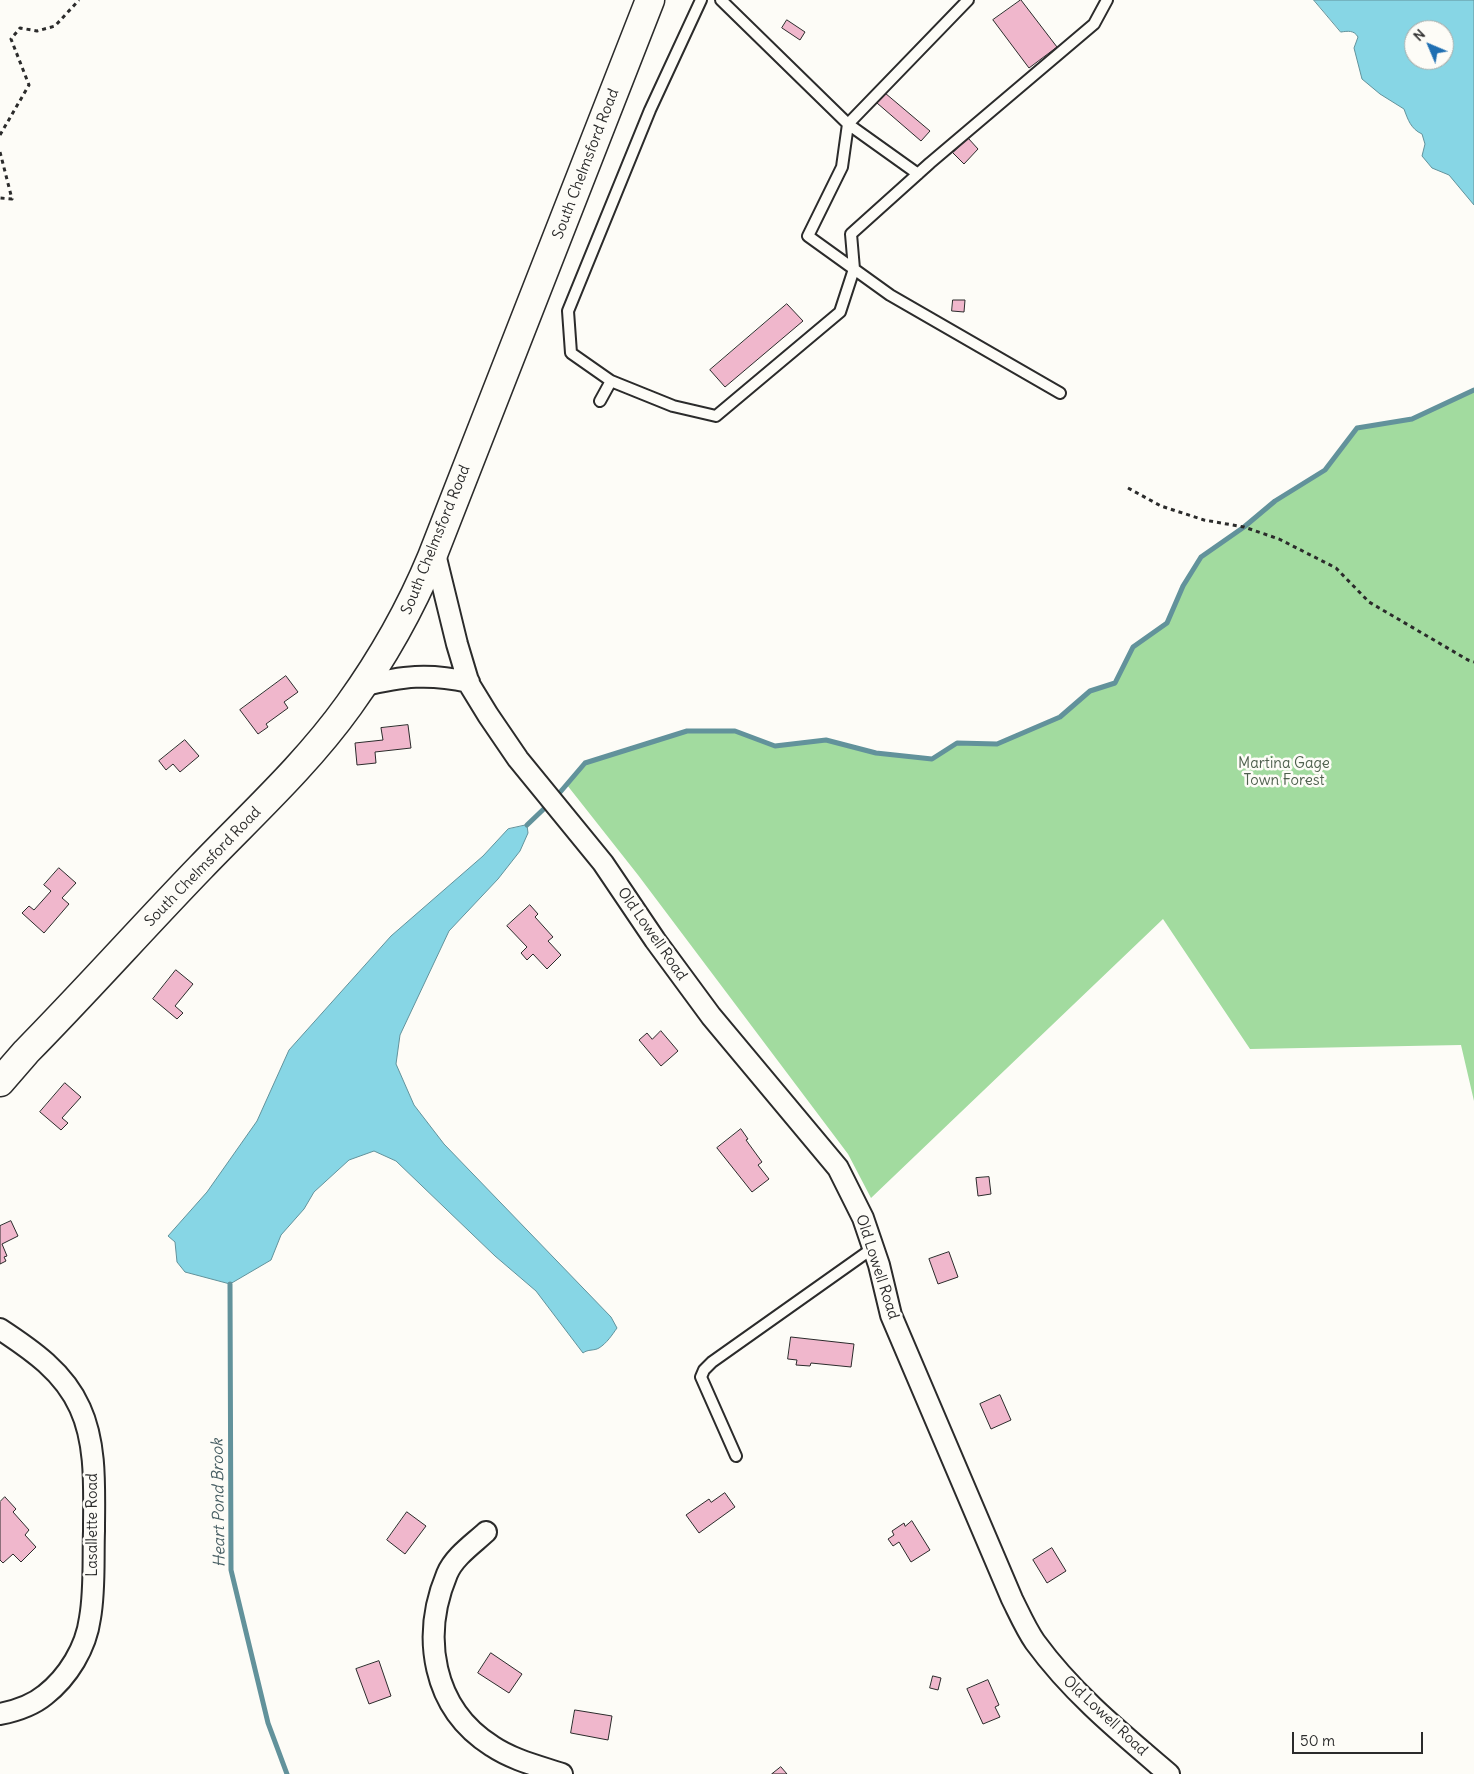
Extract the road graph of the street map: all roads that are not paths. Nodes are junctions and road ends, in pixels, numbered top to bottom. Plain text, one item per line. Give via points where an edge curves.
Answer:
1 (650, 0) edge
2 (701, 0) edge
3 (721, 0) edge
4 (968, 0) edge
5 (1107, 0) edge
6 (848, 124) junction
7 (918, 174) junction
8 (854, 269) junction
9 (611, 380) junction
10 (1060, 393) dead end
11 (600, 401) dead end
12 (434, 550) junction
13 (469, 682) junction
14 (362, 686) junction
15 (0, 1082) edge
16 (873, 1248) junction
17 (0, 1329) edge
18 (736, 1456) dead end
19 (486, 1532) dead end
20 (0, 1714) edge
21 (562, 1774) edge
22 (1169, 1774) edge

1 - 12 main road, South Chelmsford Road
2 - 9 lane via 650,110 568,311 570,353
3 - 6 lane
4 - 6 lane
5 - 7 lane via 1094,24
6 - 7 lane
6 - 8 lane via 842,167 808,236
7 - 8 lane via 852,234
8 - 9 lane via 840,312 716,416 673,406
8 - 10 lane via 890,295
9 - 11 lane
12 - 13 street, Old Lowell Road
12 - 14 main road, South Chelmsford Road via 400,627
13 - 14 street via 421,676
13 - 16 street, Old Lowell Road via 518,759 603,863 711,1016 838,1168 863,1218
14 - 15 main road, South Chelmsford Road via 310,753
16 - 18 lane via 704,1370 701,1377
16 - 22 street, Old Lowell Road via 891,1315 1012,1598 1034,1641 1066,1681 1101,1716
17 - 20 street, Lasallette Road via 45,1361 66,1383 79,1406 88,1428 94,1506 92,1603 82,1646 68,1672 44,1696 14,1711
19 - 21 street via 448,1572 434,1624 433,1647 439,1677 450,1704 466,1725 490,1745 509,1756

